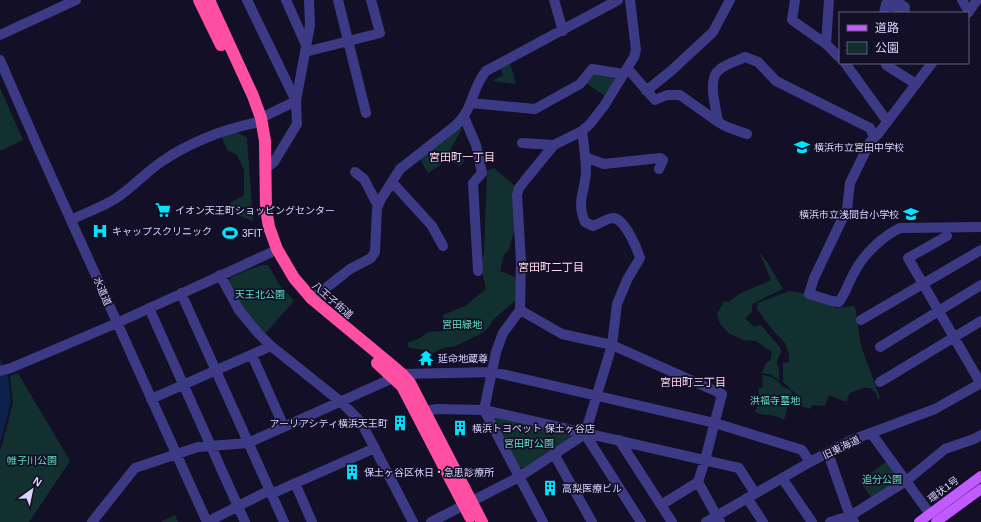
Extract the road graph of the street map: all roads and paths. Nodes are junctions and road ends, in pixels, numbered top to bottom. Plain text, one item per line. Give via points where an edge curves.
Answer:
1 (76, 0) edge
2 (247, 0) edge
3 (286, 0) edge
4 (309, 0) edge
5 (338, 0) edge
6 (371, 0) edge
7 (554, 0) edge
8 (618, 0) edge
9 (630, 0) edge
10 (730, 0) edge
11 (795, 0) edge
12 (829, 0) edge
13 (895, 0) edge
14 (962, 0) edge
15 (977, 0) edge
16 (209, 1) edge
17 (884, 12) edge
18 (968, 12) edge
19 (563, 31) junction
20 (0, 35) edge
21 (348, 41) junction
22 (833, 47) edge
23 (306, 49) junction
24 (839, 56) edge
25 (0, 60) edge
26 (846, 64) edge
27 (886, 64) edge
28 (931, 64) edge
29 (626, 71) junction
30 (916, 84) junction
31 (646, 91) junction
32 (296, 101) junction
33 (471, 103) junction
34 (366, 113) dead end
35 (464, 117) junction
36 (258, 121) junction
37 (887, 121) junction
38 (718, 122) junction
39 (582, 131) junction
40 (747, 134) dead end
41 (874, 137) junction
42 (522, 143) dead end
43 (554, 145) junction
44 (585, 157) junction
45 (265, 169) junction
46 (658, 169) dead end
47 (355, 172) dead end
48 (392, 182) junction
49 (473, 183) junction
50 (465, 191) dead end
51 (378, 206) junction
52 (71, 220) junction
53 (981, 227) edge
54 (947, 236) dead end
55 (443, 246) dead end
56 (981, 250) edge
57 (270, 253) junction
58 (478, 271) dead end
59 (220, 275) junction
60 (923, 284) junction
61 (981, 285) edge
62 (181, 293) junction
63 (312, 299) junction
64 (149, 308) junction
65 (520, 310) junction
66 (939, 311) junction
67 (861, 320) dead end
68 (981, 321) edge
69 (117, 323) junction
70 (954, 337) junction
71 (612, 345) junction
72 (271, 346) junction
73 (880, 347) dead end
74 (252, 355) junction
75 (0, 371) edge
76 (216, 371) junction
77 (492, 372) junction
78 (398, 376) junction
79 (880, 382) dead end
80 (981, 383) edge
81 (184, 385) junction
82 (597, 395) junction
83 (151, 399) junction
84 (341, 402) junction
85 (484, 410) junction
86 (424, 411) junction
87 (715, 424) junction
88 (284, 427) junction
89 (871, 433) junction
90 (585, 434) junction
91 (981, 435) edge
92 (619, 440) junction
93 (248, 443) junction
94 (211, 446) junction
95 (375, 448) junction
96 (828, 453) junction
97 (176, 454) junction
98 (554, 454) junction
99 (705, 460) junction
100 (810, 462) junction
101 (519, 476) junction
102 (981, 476) edge
103 (782, 478) junction
104 (906, 481) junction
105 (698, 482) junction
106 (295, 484) junction
107 (981, 489) edge
108 (270, 492) junction
109 (751, 495) junction
110 (467, 504) junction
111 (661, 505) junction
112 (238, 506) junction
113 (933, 518) edge
114 (718, 519) edge
115 (852, 519) edge
116 (92, 522) edge
117 (207, 522) edge
118 (245, 522) edge
119 (284, 522) edge
120 (312, 522) edge
121 (413, 522) edge
122 (431, 522) edge
123 (472, 522) edge
124 (482, 522) edge
125 (543, 522) edge
126 (592, 522) edge
127 (641, 522) edge
128 (672, 522) edge
129 (706, 522) edge
130 (763, 522) edge
131 (812, 522) edge
132 (830, 522) edge
133 (919, 522) edge

1 - 20 street
2 - 32 street
3 - 23 street
4 - 23 street via 310,25
5 - 21 street
6 - 21 street via 380,33
7 - 19 street
8 - 19 street
9 - 29 street via 636,50
10 - 31 street via 713,32
11 - 22 street via 792,20
12 - 22 street
13 - 17 street via 905,9 886,4
14 - 18 street
15 - 18 street
16 - 36 highway, 八王子街道
19 - 33 street via 486,71 480,78
21 - 23 street
21 - 34 street
22 - 24 street
23 - 32 street
25 - 52 street, 水道道
26 - 37 street
27 - 30 street
28 - 30 street
29 - 31 street
29 - 33 street via 592,69 580,84 535,109
29 - 39 street via 604,106
30 - 37 street
31 - 38 street via 655,100 667,95 680,95
32 - 36 street
32 - 45 street via 297,124 274,162
33 - 35 street
35 - 48 street via 400,169
35 - 49 street via 476,145 482,173
36 - 45 highway, 八王子街道 via 265,141
36 - 52 street via 184,148 160,163 115,199
36 - 57 highway, 八王子街道 via 258,206 263,235
37 - 41 street
38 - 40 street
38 - 41 street via 712,78 720,68 745,57 758,62 776,81 870,128
39 - 43 street
39 - 44 street
41 - 53 street via 850,183 847,209 814,278 810,294 839,302 855,271 868,253 900,228
42 - 43 street
43 - 65 street via 519,188 517,195 521,262
44 - 46 street via 604,164 660,158 663,160
44 - 71 street via 586,174 580,200 585,222 593,226 609,219 618,220 635,244 640,258 617,304
45 - 63 highway, 八王子街道 via 268,227 289,270
47 - 51 street via 364,179
48 - 51 street
48 - 55 street via 432,226
49 - 50 street
49 - 58 street
51 - 63 street via 375,252 371,258 350,269
52 - 69 street, 水道道
54 - 60 street via 908,258
56 - 60 street
57 - 59 street
57 - 78 highway, 八王子街道 via 295,292 307,304 384,368
59 - 62 street
59 - 72 street via 239,310
60 - 66 street
60 - 67 street
61 - 66 street
62 - 64 street
62 - 76 street
63 - 78 highway, 八王子街道
64 - 69 street
64 - 81 street
65 - 71 street via 562,334
65 - 77 street via 504,333 496,352
66 - 70 street
66 - 73 street
68 - 70 street
69 - 75 street
69 - 83 street, 水道道
70 - 79 street
70 - 80 street
71 - 82 street
71 - 87 street via 722,394
72 - 74 street
72 - 84 street
74 - 76 street
74 - 88 street
76 - 81 street
76 - 93 street
77 - 78 street
77 - 82 street
77 - 85 street
78 - 84 street
78 - 86 highway, 八王子街道 via 410,383
78 - 110 highway, 八王子街道
80 - 89 street, 旧東海道 via 935,409
81 - 83 street
81 - 94 street
82 - 87 street
82 - 90 street
83 - 97 street, 水道道
84 - 88 street
84 - 95 street via 361,422
85 - 86 street
85 - 90 street
85 - 101 street
86 - 110 highway, 八王子街道
87 - 99 street
87 - 100 street via 802,450
88 - 93 street
89 - 96 street, 旧東海道
89 - 104 street
90 - 92 street
90 - 98 street
90 - 127 street
91 - 104 street via 945,449
92 - 99 street
92 - 111 street
93 - 94 street
93 - 108 street
94 - 97 street
94 - 112 street
95 - 106 street
95 - 121 street
96 - 100 street, 旧東海道
96 - 115 street
97 - 116 street via 134,468
97 - 117 street, 水道道
98 - 101 street
98 - 126 street
99 - 105 street
99 - 109 street via 739,468
100 - 103 street, 旧東海道
101 - 110 street
101 - 125 street
102 - 113 main road, 環状1号
103 - 109 street, 旧東海道
103 - 131 street
104 - 113 street
104 - 115 street
105 - 111 street
105 - 114 street
106 - 108 street
106 - 120 street
107 - 113 main road, 環状1号
108 - 112 street
108 - 119 street
109 - 114 street, 旧東海道
109 - 130 street
110 - 122 street
110 - 123 highway, 八王子街道
110 - 124 highway, 八王子街道
111 - 128 street
112 - 117 street
112 - 118 street
113 - 133 main road, 環状1号
114 - 129 street, 旧東海道
115 - 132 street

